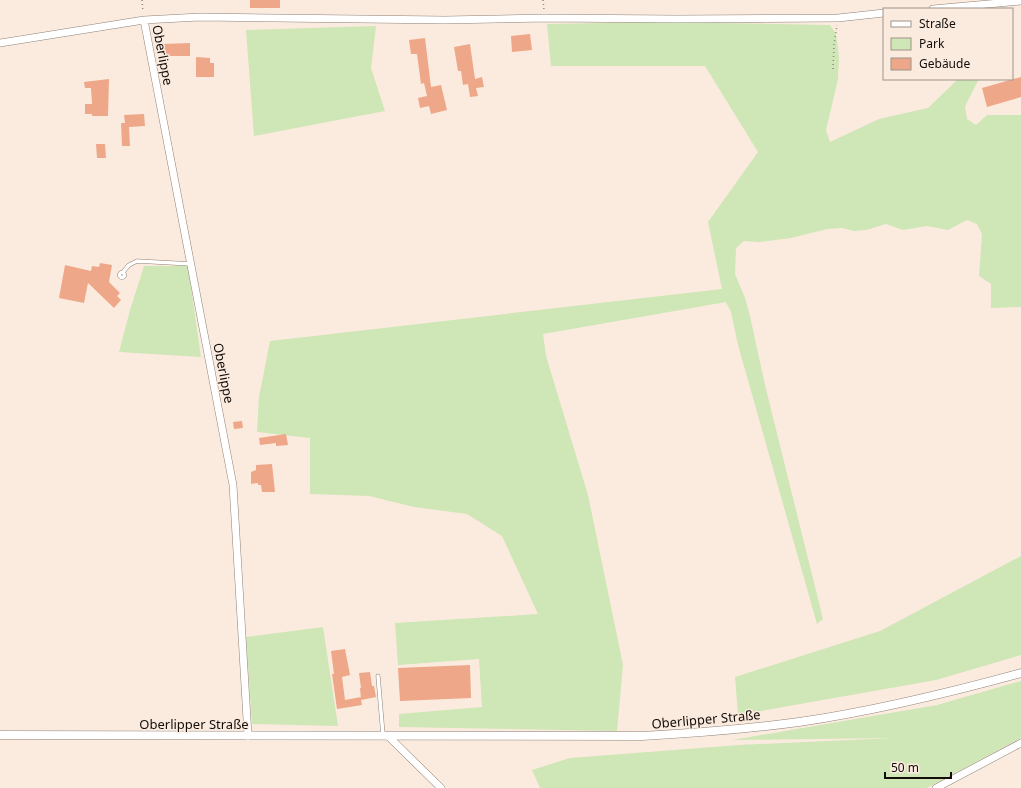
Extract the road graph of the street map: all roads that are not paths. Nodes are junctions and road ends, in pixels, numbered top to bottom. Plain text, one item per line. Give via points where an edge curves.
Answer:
1 (1019, 1) edge
2 (944, 8) edge
3 (883, 14) edge
4 (144, 20) junction
5 (0, 43) edge
6 (191, 264) junction
7 (123, 272) dead end
8 (1021, 673) edge
9 (378, 676) dead end
10 (0, 735) edge
11 (248, 736) junction
12 (385, 736) junction
13 (1021, 743) edge
14 (441, 788) edge
15 (936, 788) edge

1 - 2 street
3 - 4 street, Oberlippe via 838,18 440,20 200,17
4 - 5 street, Oberlippe
4 - 6 street, Oberlippe
6 - 7 lane via 137,261
6 - 11 street, Oberlippe via 233,485
8 - 12 street, Oberlipper Straße via 950,693 874,710 732,730 642,736
9 - 12 lane
10 - 11 street, Oberlipper Straße
11 - 12 street, Oberlipper Straße
12 - 14 street
13 - 15 street

